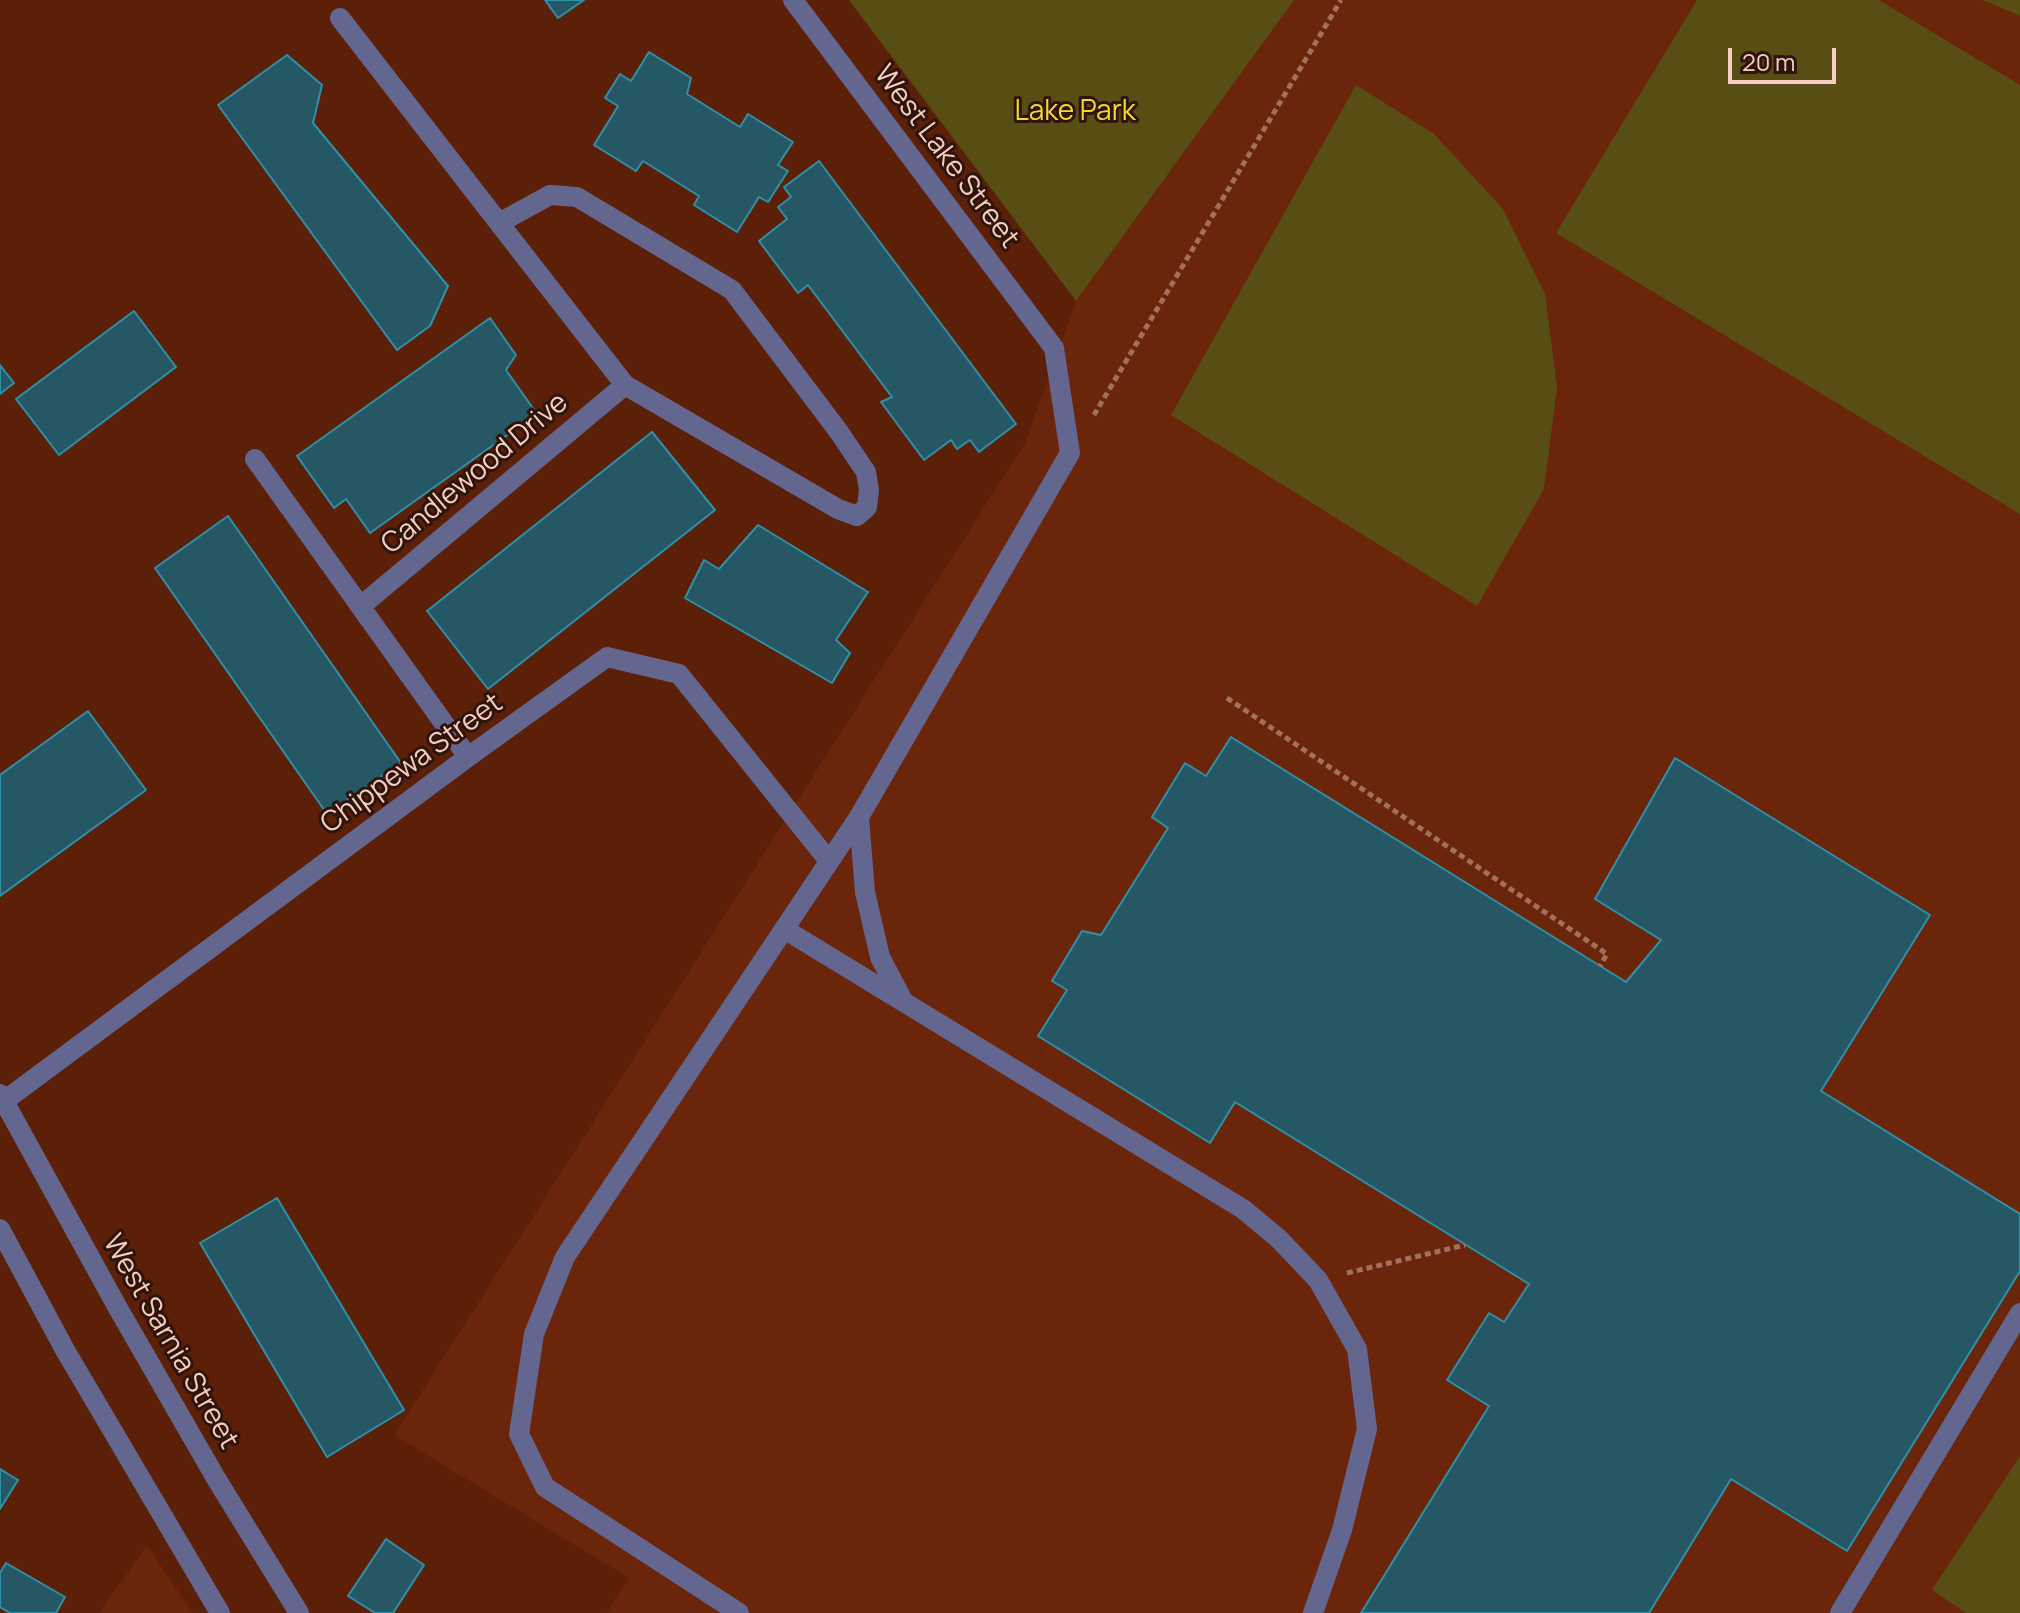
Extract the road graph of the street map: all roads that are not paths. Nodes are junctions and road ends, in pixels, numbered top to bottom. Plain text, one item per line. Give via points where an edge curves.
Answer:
1 (793, 0) edge
2 (340, 18) dead end
3 (499, 223) junction
4 (625, 385) junction
5 (255, 459) dead end
6 (361, 606) junction
7 (468, 757) junction
8 (859, 817) junction
9 (829, 861) junction
10 (784, 929) junction
11 (903, 1001) junction
12 (1, 1100) edge
13 (0, 1229) edge
14 (2020, 1313) edge
15 (220, 1613) edge
16 (299, 1613) edge
17 (739, 1613) edge
18 (1313, 1613) edge
19 (1840, 1613) edge

1 - 8 street, West Lake Street via 1054,348 1070,453
2 - 3 street
3 - 4 street
3 - 4 street via 550,195 577,197 732,290 866,472 867,507 857,516 838,509
4 - 6 street, Candlewood Drive
5 - 6 street
6 - 7 street
7 - 9 street, Chippewa Street via 607,657 679,674
7 - 12 street, Chippewa Street
8 - 9 street
8 - 11 street via 865,892 880,957
9 - 10 street
10 - 11 street
10 - 17 street via 565,1257 534,1334 519,1434 545,1487
11 - 18 street via 1243,1209 1318,1280 1357,1349 1367,1429 1342,1530
12 - 16 street, West Sarnia Street via 217,1480
13 - 15 street
14 - 19 street

